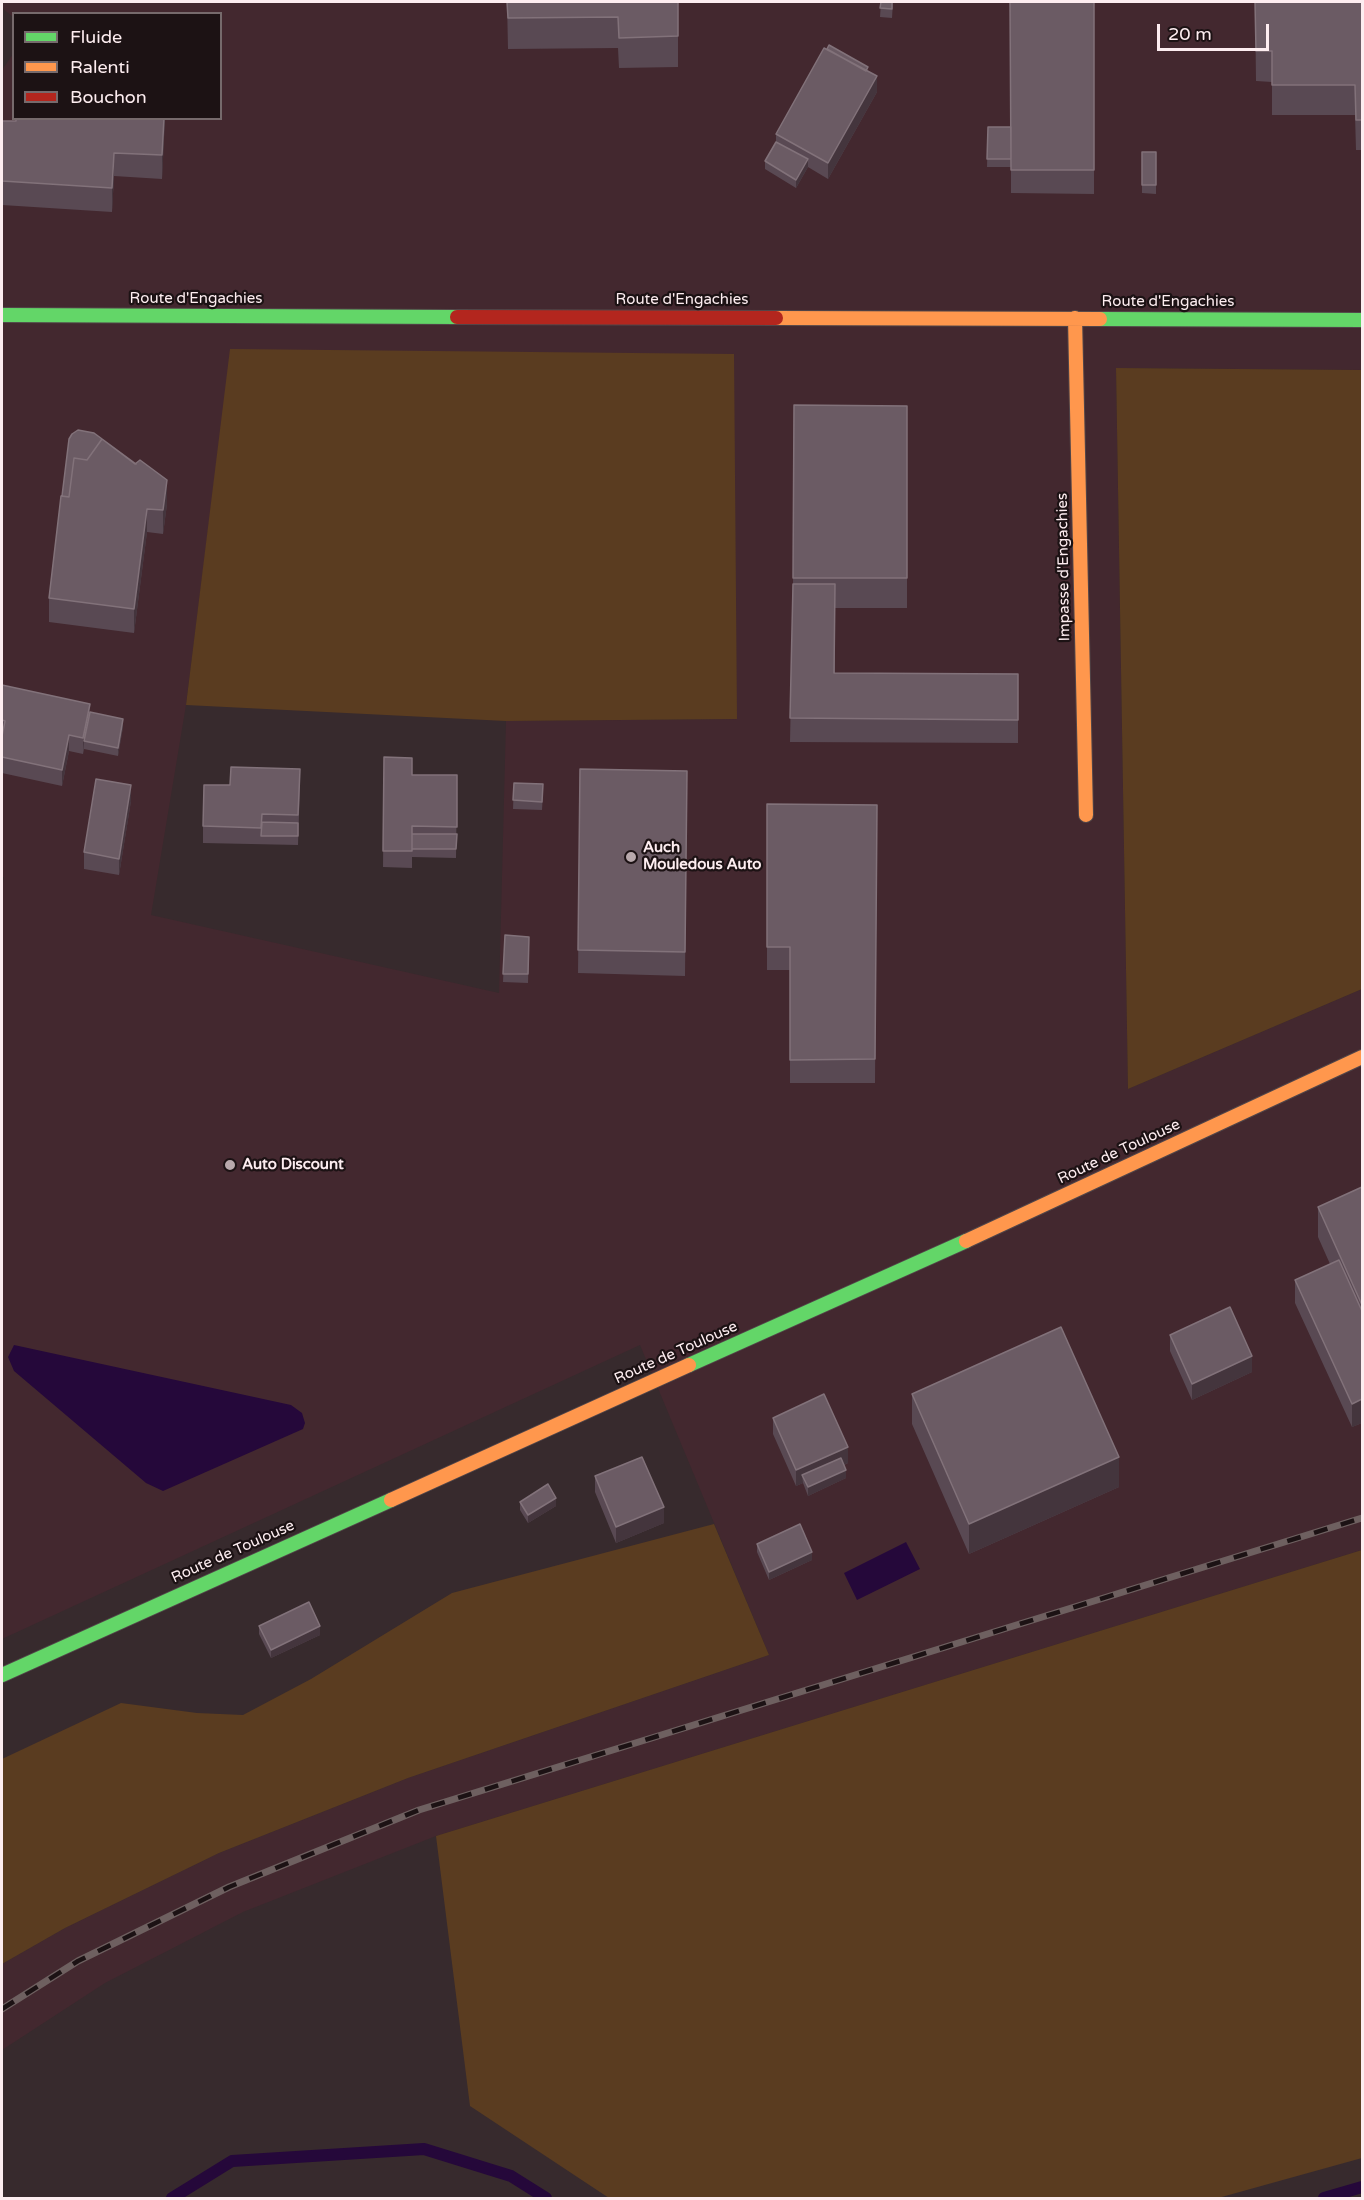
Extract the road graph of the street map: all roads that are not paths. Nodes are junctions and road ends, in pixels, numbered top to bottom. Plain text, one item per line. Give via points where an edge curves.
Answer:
1 (2, 315) edge
2 (1075, 318) junction
3 (1362, 320) edge
4 (1086, 815) dead end
5 (1362, 1057) edge
6 (2, 1675) edge

1 - 2 street, Route d'Engachies
2 - 3 street, Route d'Engachies
2 - 4 street, Impasse d'Engachies
5 - 6 street, Route de Toulouse via 1047,1204

